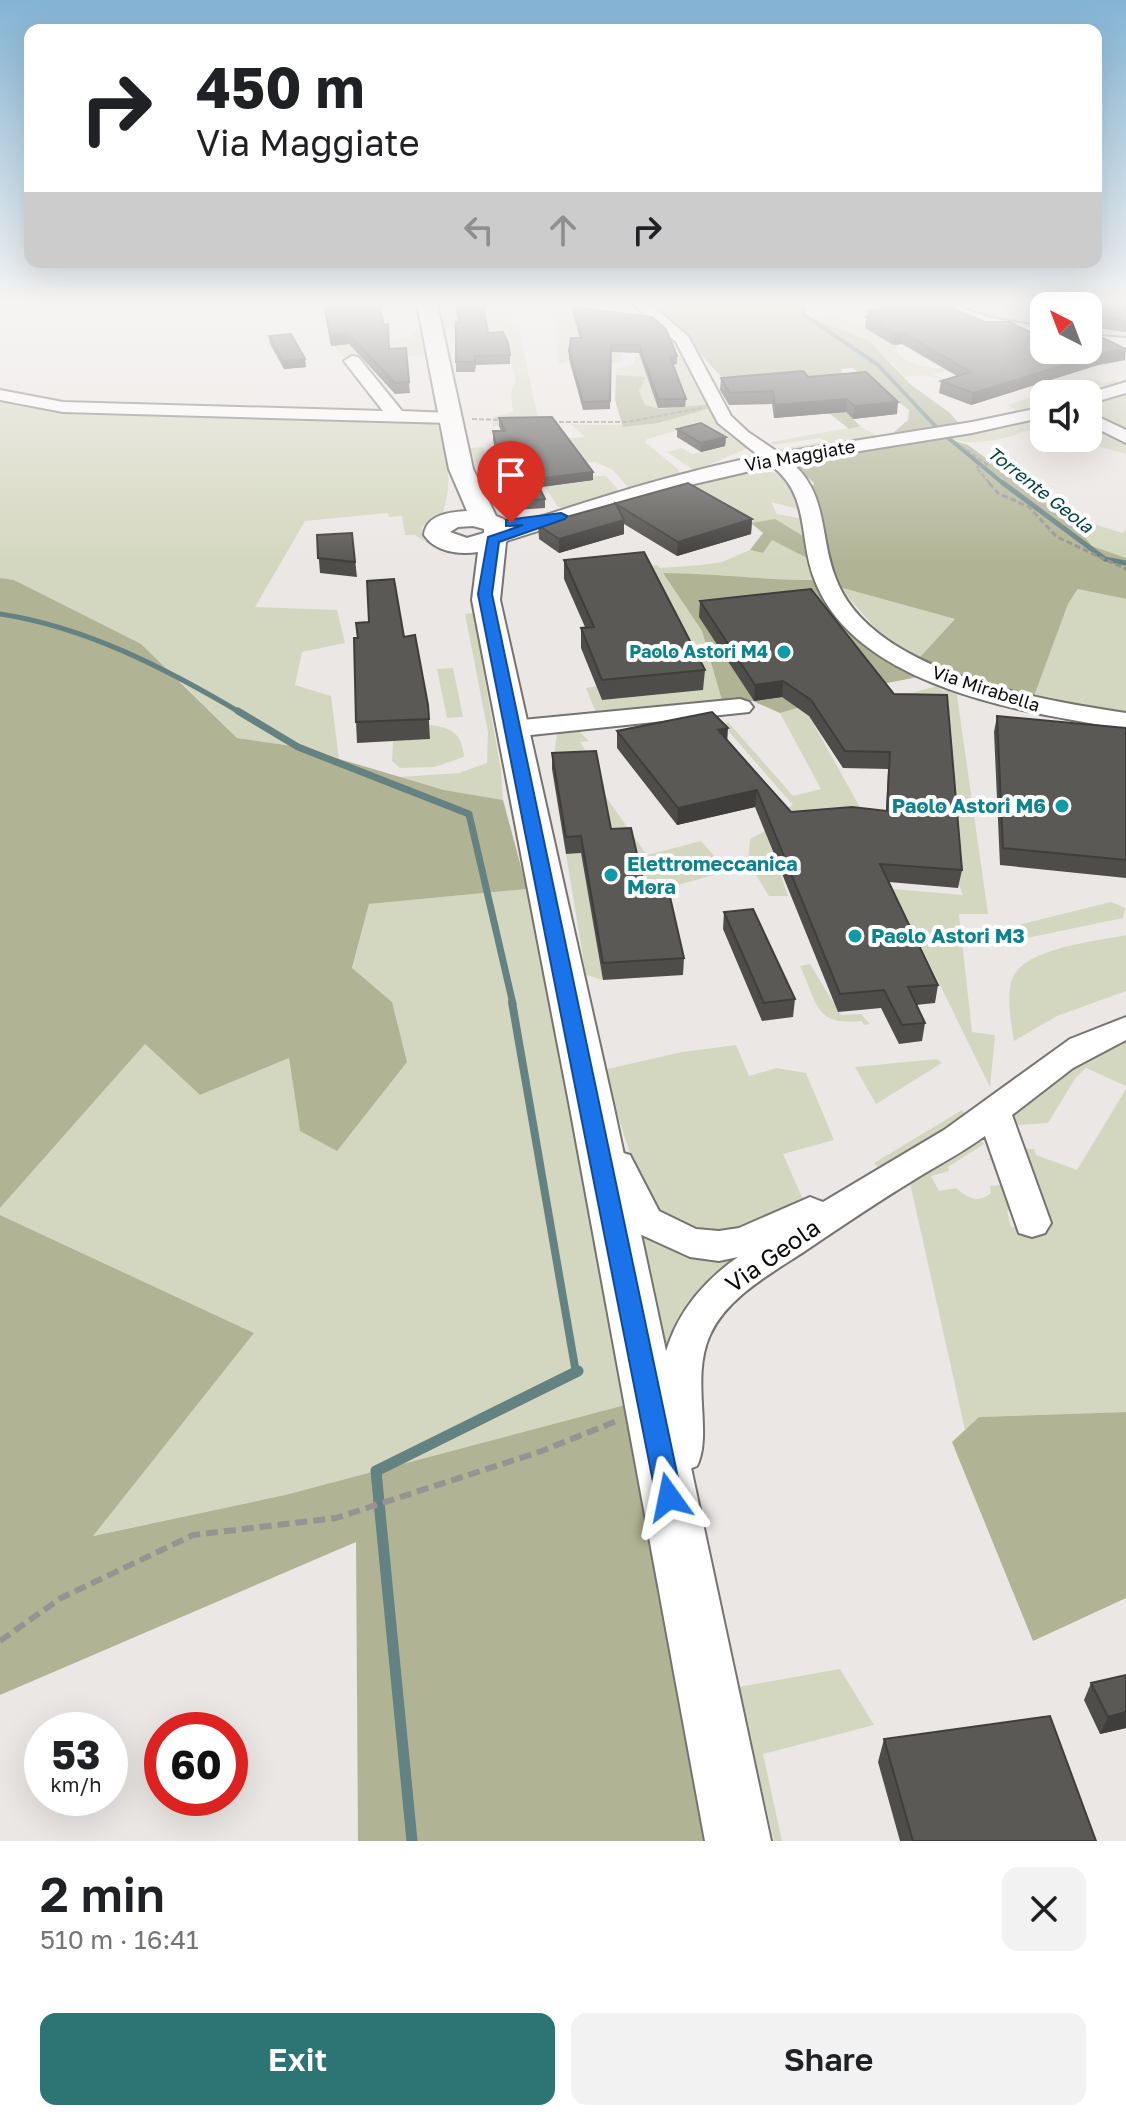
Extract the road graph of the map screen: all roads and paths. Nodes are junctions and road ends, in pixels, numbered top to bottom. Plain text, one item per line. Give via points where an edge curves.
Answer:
1 (376, 390) edge
2 (444, 390) edge
3 (710, 390) edge
4 (0, 395) edge
5 (715, 404) junction
6 (396, 415) junction
7 (1030, 415) edge
8 (450, 418) junction
9 (509, 421) edge
10 (550, 422) edge
11 (1102, 424) edge
12 (1126, 437) edge
13 (775, 459) junction
14 (988, 465) dead end
15 (461, 469) junction
16 (491, 530) junction
17 (445, 533) junction
18 (1126, 569) edge
19 (485, 594) junction
20 (740, 707) dead end
21 (1126, 721) edge
22 (512, 729) junction
23 (1126, 1028) edge
24 (592, 1108) junction
25 (994, 1113) junction
26 (906, 1167) junction
27 (1032, 1223) dead end
28 (651, 1407) junction
29 (694, 1618) junction
30 (0, 1641) edge
31 (738, 1841) edge

1 - 6 street
2 - 8 main road
3 - 5 street, Via Mirabella
4 - 6 street via 63,407
5 - 10 path via 647,422
5 - 13 street, Via Mirabella via 729,426
6 - 8 street
7 - 13 street, Via Maggiate
8 - 9 path
8 - 15 main road
11 - 12 street
13 - 16 street, Via Maggiate
13 - 21 street, Via Mirabella via 805,491 830,592 874,638 929,671 977,690 1039,707
14 - 18 path via 976,467 998,493 1029,507 1057,537
15 - 16 main road
15 - 17 main road
16 - 17 main road via 471,545
16 - 19 main road
17 - 19 main road
19 - 22 main road
20 - 22 street
22 - 24 main road
23 - 25 street, Via Geola via 1062,1061
24 - 26 street, Via Geola via 646,1221 690,1243 719,1246 746,1241
24 - 28 main road
25 - 26 street, Via Geola
25 - 27 street
26 - 29 street, Via Geola via 734,1278 695,1324 678,1396
28 - 29 main road
28 - 30 path via 542,1451 336,1518 193,1535 61,1598
29 - 31 main road

